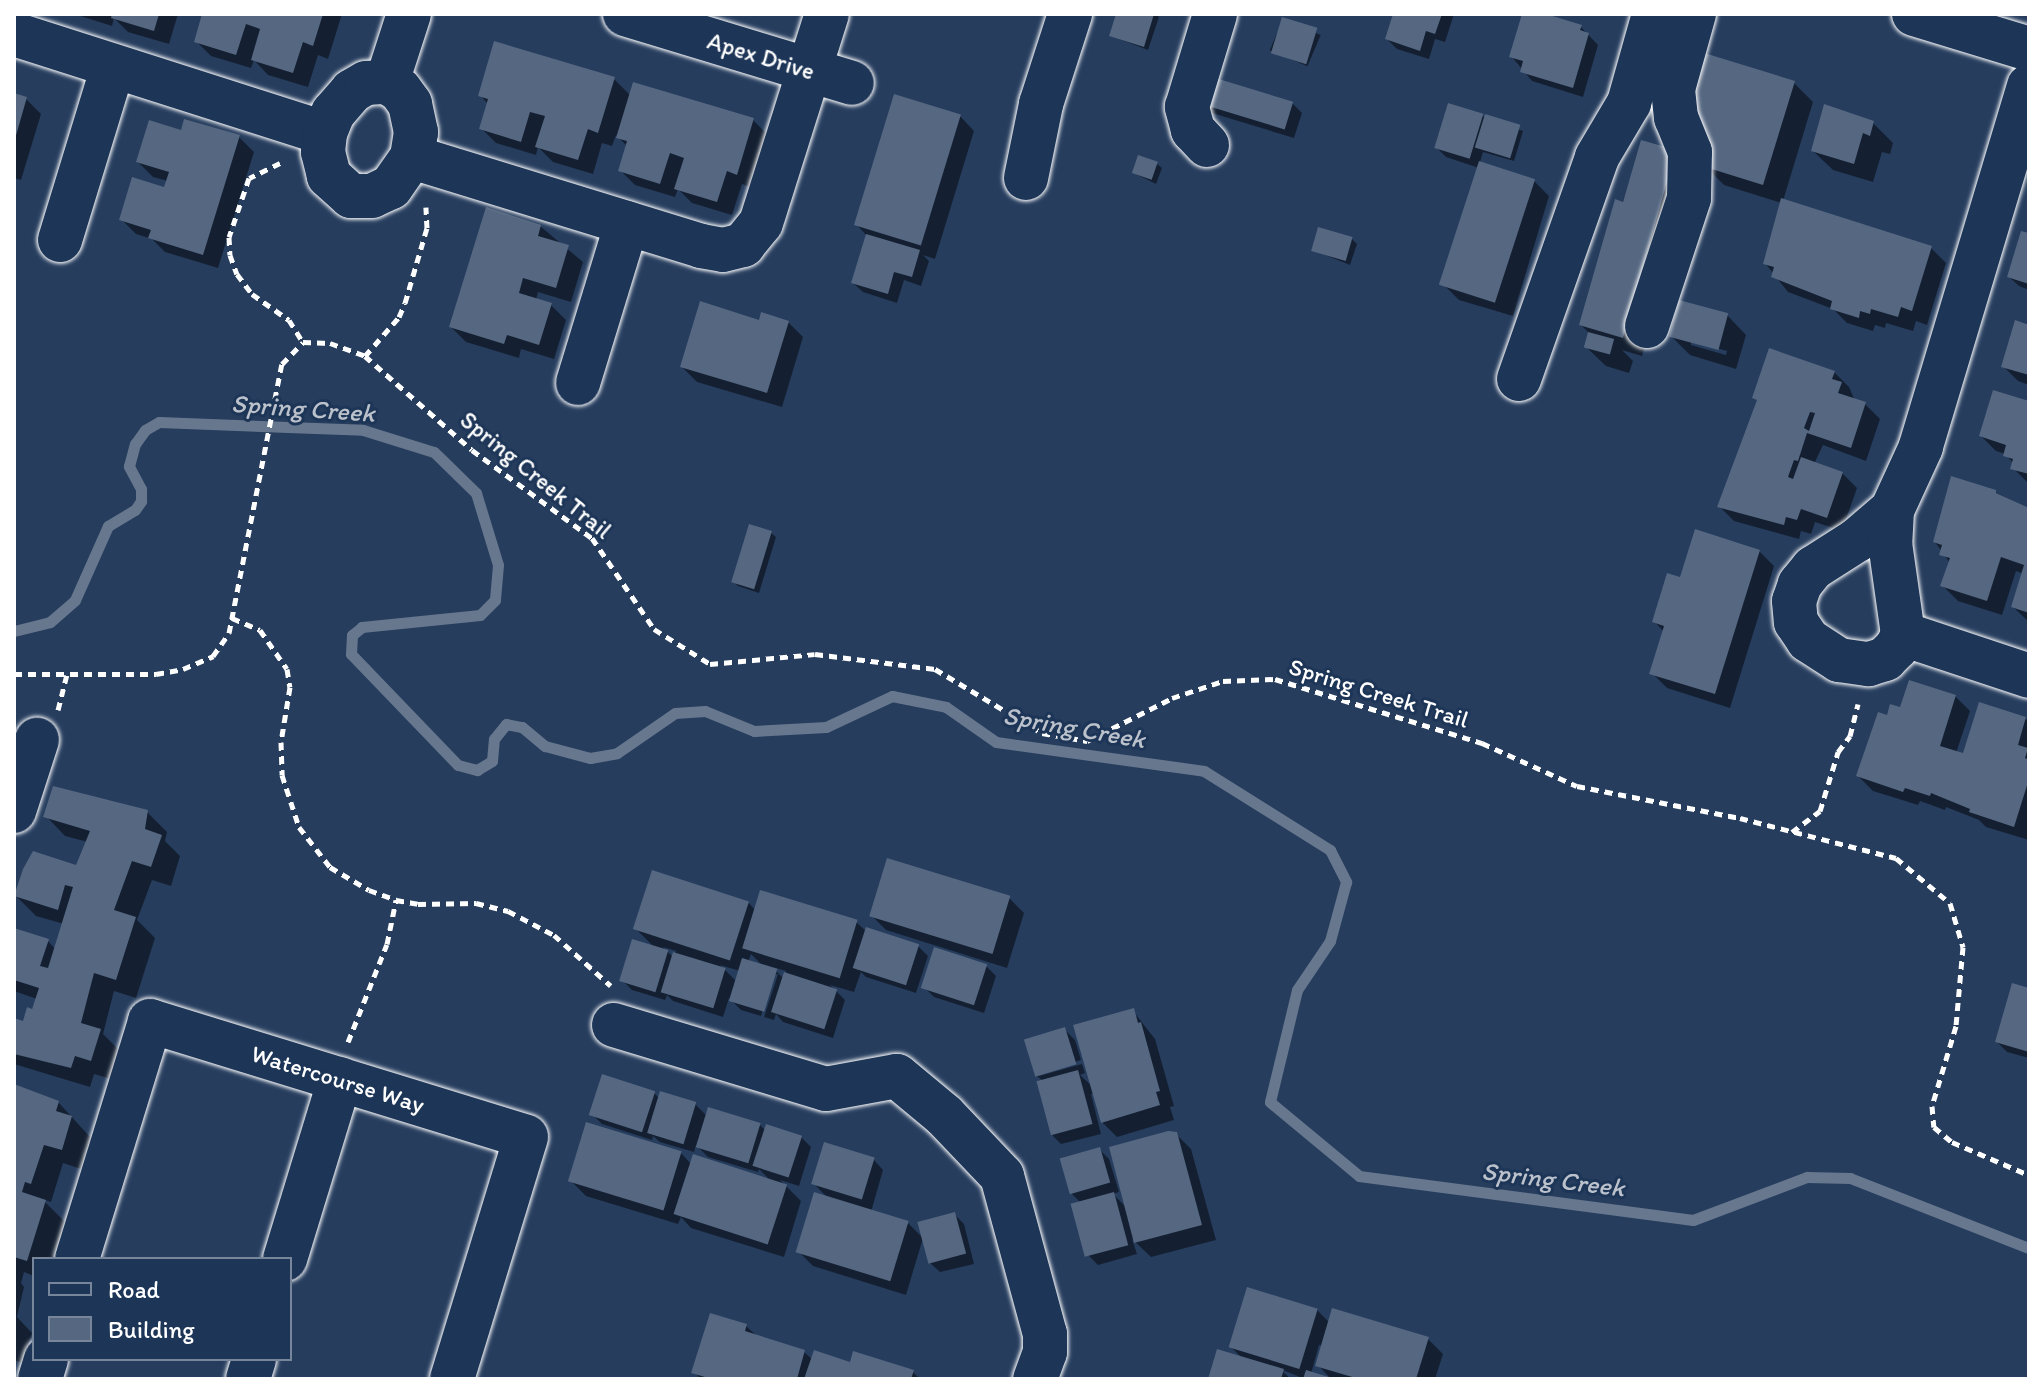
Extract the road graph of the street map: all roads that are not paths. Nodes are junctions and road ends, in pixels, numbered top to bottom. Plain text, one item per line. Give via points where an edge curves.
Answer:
1 (409, 14) edge
2 (827, 14) edge
3 (1070, 14) edge
4 (1215, 14) edge
5 (1654, 14) edge
6 (1694, 14) edge
7 (1914, 14) edge
8 (650, 18) edge
9 (14, 34) edge
10 (2029, 49) edge
11 (113, 67) junction
12 (808, 70) junction
13 (387, 82) junction
14 (852, 83) dead end
15 (2029, 86) edge
16 (324, 142) junction
17 (1207, 145) dead end
18 (408, 164) junction
19 (1026, 178) dead end
20 (627, 223) junction
21 (60, 240) dead end
22 (1647, 326) dead end
23 (1519, 379) dead end
24 (578, 383) dead end
25 (1892, 510) junction
26 (1903, 634) junction
27 (2029, 676) edge
28 (37, 740) dead end
29 (14, 811) edge
30 (614, 1025) road end
31 (340, 1079) junction
32 (78, 1257) edge
33 (286, 1257) edge
34 (1044, 1377) edge
35 (452, 1379) edge

1 - 13 street
2 - 12 street
3 - 19 street via 1041,104
4 - 17 street via 1187,107 1193,130
5 - 23 street via 1629,103 1597,157
6 - 22 street via 1673,89 1676,118 1690,152 1689,198
7 - 10 street
8 - 12 street, Apex Drive
9 - 11 street
11 - 16 street
11 - 21 street
12 - 14 street, Apex Drive
12 - 20 street via 761,223 743,245 723,250
13 - 16 street via 366,83 352,91 333,113
13 - 18 street via 410,104 416,132
15 - 25 street via 1940,393
16 - 18 street via 329,176 351,196 372,196 391,187
18 - 20 street
20 - 24 street
25 - 26 street via 1890,543
25 - 26 street via 1813,568 1794,601 1796,622 1808,640 1839,660 1869,664 1885,659
26 - 27 street
28 - 29 street
30 - 34 street via 826,1089 897,1076 944,1115 1002,1176 1045,1334
31 - 32 street, Watercourse Way via 150,1021
31 - 33 street
31 - 35 street, Watercourse Way via 526,1137

